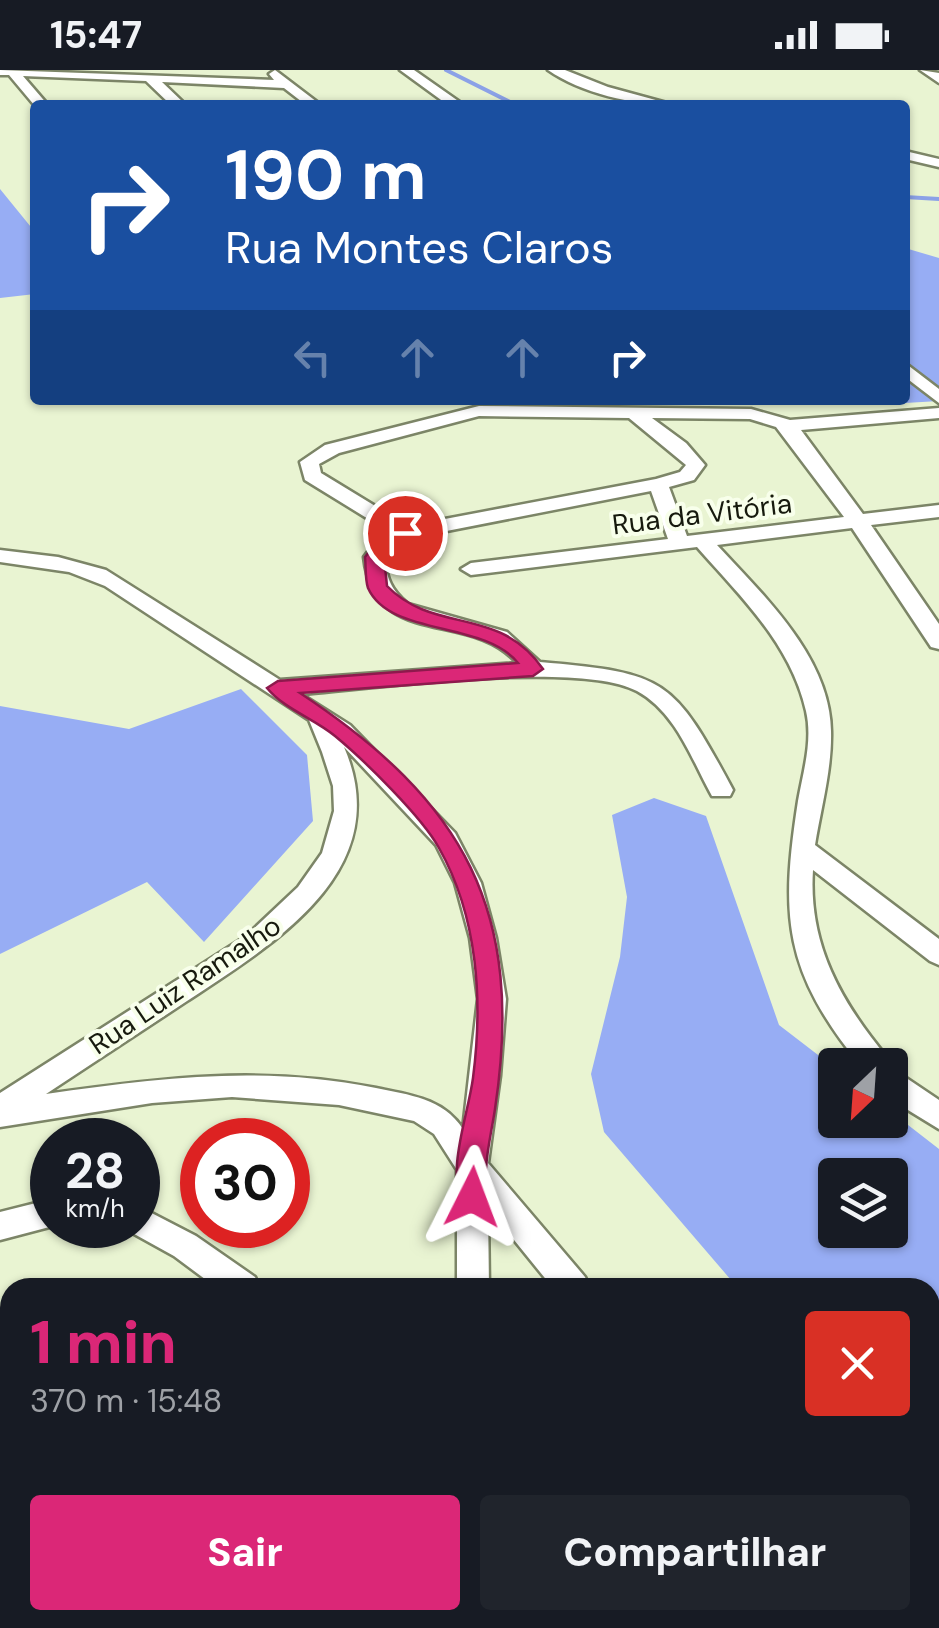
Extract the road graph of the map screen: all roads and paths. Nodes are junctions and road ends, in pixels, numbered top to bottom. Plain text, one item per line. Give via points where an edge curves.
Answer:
1 (199, 70) edge
2 (406, 70) edge
3 (554, 70) edge
4 (926, 70) edge
5 (0, 71) edge
6 (12, 71) edge
7 (280, 77) edge
8 (150, 78) junction
9 (939, 79) edge
10 (37, 100) edge
11 (174, 100) edge
12 (308, 100) edge
13 (449, 100) edge
14 (646, 100) edge
15 (910, 156) edge
16 (939, 162) edge
17 (910, 372) edge
18 (939, 398) edge
19 (526, 406) edge
20 (939, 412) edge
21 (635, 414) junction
22 (788, 426) junction
23 (658, 484) junction
24 (939, 511) edge
25 (860, 522) junction
26 (405, 533) junction
27 (692, 544) junction
28 (0, 556) edge
29 (470, 569) dead end
30 (939, 642) edge
31 (533, 669) junction
32 (278, 688) junction
33 (320, 719) junction
34 (720, 790) dead end
35 (803, 848) junction
36 (939, 954) edge
37 (863, 1048) edge
38 (908, 1096) edge
39 (0, 1112) edge
40 (939, 1116) edge
41 (472, 1167) junction
42 (30, 1218) edge
43 (0, 1226) edge
44 (160, 1232) edge
45 (230, 1278) edge
46 (474, 1278) edge
47 (559, 1278) edge

1 - 7 street
2 - 13 street
3 - 14 street
4 - 9 street
5 - 6 street
6 - 8 street
6 - 10 street
7 - 8 street
7 - 12 street
8 - 11 street
15 - 16 street
17 - 18 street
19 - 21 street
19 - 26 street via 453,414 332,449 310,462 312,476
20 - 22 street
21 - 22 street via 750,414
21 - 23 street via 696,465 687,476
22 - 25 street
23 - 26 street
23 - 27 street
24 - 25 street, Rua da Vitória
25 - 27 street, Rua da Vitória
25 - 30 street
26 - 31 street via 374,557 377,587 390,601 497,636
27 - 29 street, Rua da Vitória
27 - 35 street via 794,650 812,687 820,718
28 - 32 street via 93,570
31 - 32 street
31 - 34 street via 618,676 644,686 680,718
32 - 33 street
33 - 39 street, Rua Luiz Ramalho via 345,784 346,816 324,873 255,943
33 - 41 street via 342,731 416,804 446,838 468,882 492,1000
35 - 36 street
35 - 37 street via 798,886 808,959
38 - 40 street
39 - 41 street, Rua Luiz Ramalho via 232,1085 339,1093 422,1110 444,1126
41 - 46 street
41 - 47 street, Rua Luiz Ramalho
42 - 43 street
44 - 45 street

